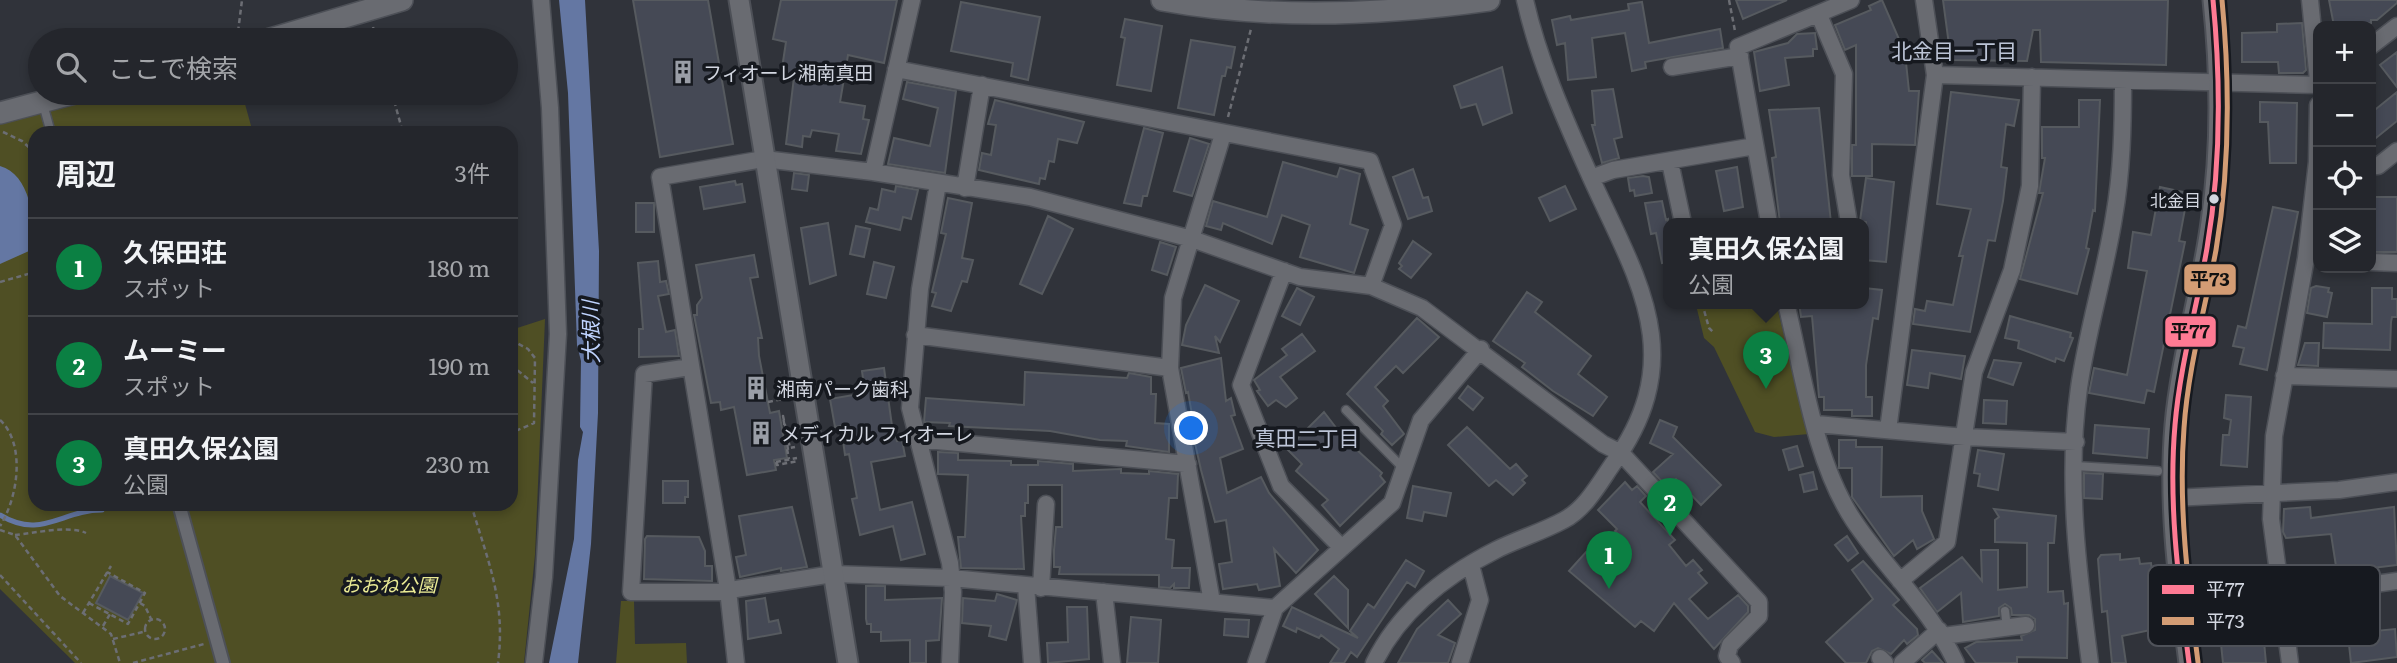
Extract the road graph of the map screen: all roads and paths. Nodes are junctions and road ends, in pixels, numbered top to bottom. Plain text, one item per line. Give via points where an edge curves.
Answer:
1 (243, 0) edge
2 (402, 0) edge
3 (541, 0) edge
4 (739, 0) edge
5 (912, 0) edge
6 (1162, 0) edge
7 (1489, 0) edge
8 (1525, 0) edge
9 (1730, 0) edge
10 (1850, 0) edge
11 (1924, 0) edge
12 (2213, 0) edge
13 (2310, 0) edge
14 (1819, 15) junction
15 (2397, 26) edge
16 (1252, 27) dead end
17 (239, 28) edge
18 (308, 28) edge
19 (2313, 31) edge
20 (1736, 36) dead end
21 (2376, 42) edge
22 (1740, 56) junction
23 (1672, 67) dead end
24 (896, 69) junction
25 (1935, 75) junction
26 (2032, 77) junction
27 (2123, 80) junction
28 (2313, 83) edge
29 (2221, 84) junction
30 (982, 85) junction
31 (1231, 103) dead end
32 (31, 105) edge
33 (43, 105) edge
34 (394, 105) edge
35 (0, 113) edge
36 (49, 126) edge
37 (400, 126) edge
38 (0, 132) edge
39 (1223, 134) junction
40 (1755, 146) junction
41 (28, 147) edge
42 (2397, 151) edge
43 (764, 159) junction
44 (1670, 162) junction
45 (2376, 166) edge
46 (873, 172) junction
47 (1591, 178) junction
48 (938, 183) junction
49 (965, 188) junction
50 (2315, 210) edge
51 (1682, 218) edge
52 (1768, 218) edge
53 (1848, 218) edge
54 (1192, 239) junction
55 (2312, 259) edge
56 (2376, 262) edge
57 (2397, 263) edge
58 (1284, 271) junction
59 (28, 274) edge
60 (0, 282) edge
61 (1371, 286) junction
62 (1704, 309) edge
63 (1787, 309) edge
64 (1714, 333) dead end
65 (915, 335) junction
66 (518, 344) edge
67 (1481, 349) junction
68 (690, 366) junction
69 (1171, 368) junction
70 (518, 371) edge
71 (2284, 376) junction
72 (2397, 379) edge
73 (533, 383) junction
74 (787, 398) dead end
75 (768, 402) dead end
76 (789, 410) dead end
77 (1346, 410) dead end
78 (0, 420) edge
79 (1816, 424) junction
80 (518, 430) edge
81 (1888, 430) junction
82 (1965, 437) junction
83 (918, 442) junction
84 (2076, 442) junction
85 (795, 447) dead end
86 (787, 449) junction
87 (796, 453) dead end
88 (1621, 453) junction
89 (789, 460) junction
90 (1188, 464) junction
91 (2075, 466) junction
92 (1404, 469) junction
93 (2158, 471) dead end
94 (2397, 482) edge
95 (2272, 494) junction
96 (2172, 498) junction
97 (1046, 504) dead end
98 (181, 511) edge
99 (473, 511) edge
100 (0, 526) edge
101 (86, 533) dead end
102 (15, 535) junction
103 (1342, 548) junction
104 (1471, 565) junction
105 (2176, 565) edge
106 (2277, 565) edge
107 (111, 566) dead end
108 (107, 572) junction
109 (833, 574) junction
110 (0, 575) edge
111 (951, 578) junction
112 (1900, 581) junction
113 (1034, 587) junction
114 (728, 590) junction
115 (1104, 592) junction
116 (1212, 602) junction
117 (89, 603) junction
118 (140, 603) junction
119 (1275, 608) junction
120 (83, 613) junction
121 (110, 614) junction
122 (162, 614) dead end
123 (151, 619) junction
124 (160, 619) junction
125 (2026, 625) dead end
126 (103, 626) junction
127 (145, 632) junction
128 (1941, 633) junction
129 (113, 639) junction
130 (217, 640) junction
131 (80, 663) edge
132 (120, 663) edge
133 (133, 663) edge
134 (223, 663) edge
135 (498, 663) edge
136 (534, 663) edge
137 (736, 663) edge
138 (848, 663) edge
139 (950, 663) edge
140 (1032, 663) edge
141 (1112, 663) edge
142 (1256, 663) edge
143 (1374, 663) edge
144 (1460, 663) edge
145 (1732, 663) edge
146 (1902, 663) edge
147 (1956, 663) edge
148 (2090, 663) edge

1 - 17 path
2 - 18 main road
3 - 136 street via 551,108 558,334 544,577
4 - 43 street
5 - 24 street
6 - 7 main road via 1256,11 1328,13 1415,10
8 - 47 street via 1538,49
9 - 20 path
10 - 14 street
11 - 25 street
12 - 29 street
13 - 19 street
14 - 22 street via 1738,47
14 - 53 street via 1844,74 1842,175
15 - 21 street
16 - 31 path
22 - 23 street
22 - 40 street
24 - 30 street
24 - 46 street
25 - 26 street
25 - 81 street
26 - 27 street
26 - 82 street via 2030,186 2011,270 1974,372
27 - 29 street
27 - 84 street via 2115,215 2079,388
28 - 29 street
29 - 96 street via 2218,165 2180,386
30 - 39 street
30 - 49 street
32 - 35 main road
33 - 36 lane
34 - 37 path
38 - 41 path
39 - 54 street
39 - 61 street via 1370,161 1394,225
40 - 44 street
40 - 52 street
42 - 45 street
43 - 46 street
43 - 68 street via 660,177
43 - 109 street
44 - 47 street
44 - 51 street
46 - 48 street
47 - 88 street via 1636,272 1651,328 1648,387
48 - 49 street
48 - 65 street
49 - 54 street via 1030,198
50 - 55 street
54 - 58 street
54 - 69 street via 1173,298
55 - 71 street
56 - 57 street
58 - 61 street
58 - 103 street via 1241,386 1281,486
59 - 60 path
61 - 67 street via 1422,308
62 - 64 path
63 - 79 street
65 - 69 street
65 - 83 street via 910,408
66 - 73 path via 535,358
67 - 88 street via 1603,444
67 - 92 street via 1421,420
68 - 114 street
68 - 114 street via 644,374 631,592
69 - 90 street
70 - 73 path
71 - 72 street
71 - 95 street via 2274,436
73 - 80 path via 534,423
74 - 75 path
76 - 86 path via 781,412
77 - 92 lane
78 - 100 path via 14,442 14,499
79 - 81 street
79 - 112 street via 1826,465 1853,519
81 - 82 street
82 - 84 street
82 - 112 street via 1947,542
83 - 90 street via 937,440
83 - 111 street
84 - 91 street
85 - 86 path via 790,448 783,416
86 - 87 path
86 - 89 path
88 - 104 street via 1570,517
88 - 145 street via 1759,602 1759,616 1730,645 1727,656
89 - 89 path via 797,459 775,462
90 - 116 street
91 - 93 lane
91 - 148 street via 2074,535
92 - 103 street via 1392,503
94 - 95 street
95 - 96 street
95 - 106 street
96 - 105 street
97 - 113 street
98 - 130 street
99 - 135 path via 500,603
100 - 102 path
101 - 102 path via 72,527
102 - 120 path via 60,596
103 - 119 street
104 - 143 street via 1419,601
104 - 144 street via 1480,600
107 - 108 path
108 - 117 path
108 - 118 path via 145,593
109 - 111 street
109 - 114 street
109 - 138 street
110 - 131 path
111 - 113 street
111 - 139 street
112 - 128 street
113 - 115 street
113 - 140 street
114 - 137 street
115 - 116 street
115 - 141 street
116 - 119 street
117 - 120 path
117 - 121 path
118 - 121 path via 128,624
118 - 123 path
119 - 142 street
120 - 126 path
121 - 126 path
122 - 124 path
123 - 124 path
123 - 127 path
124 - 127 path via 166,629 161,638 151,638
125 - 128 street via 2006,619
126 - 129 path
127 - 129 path
128 - 146 street
128 - 147 street
129 - 132 path
130 - 133 path
130 - 134 street

